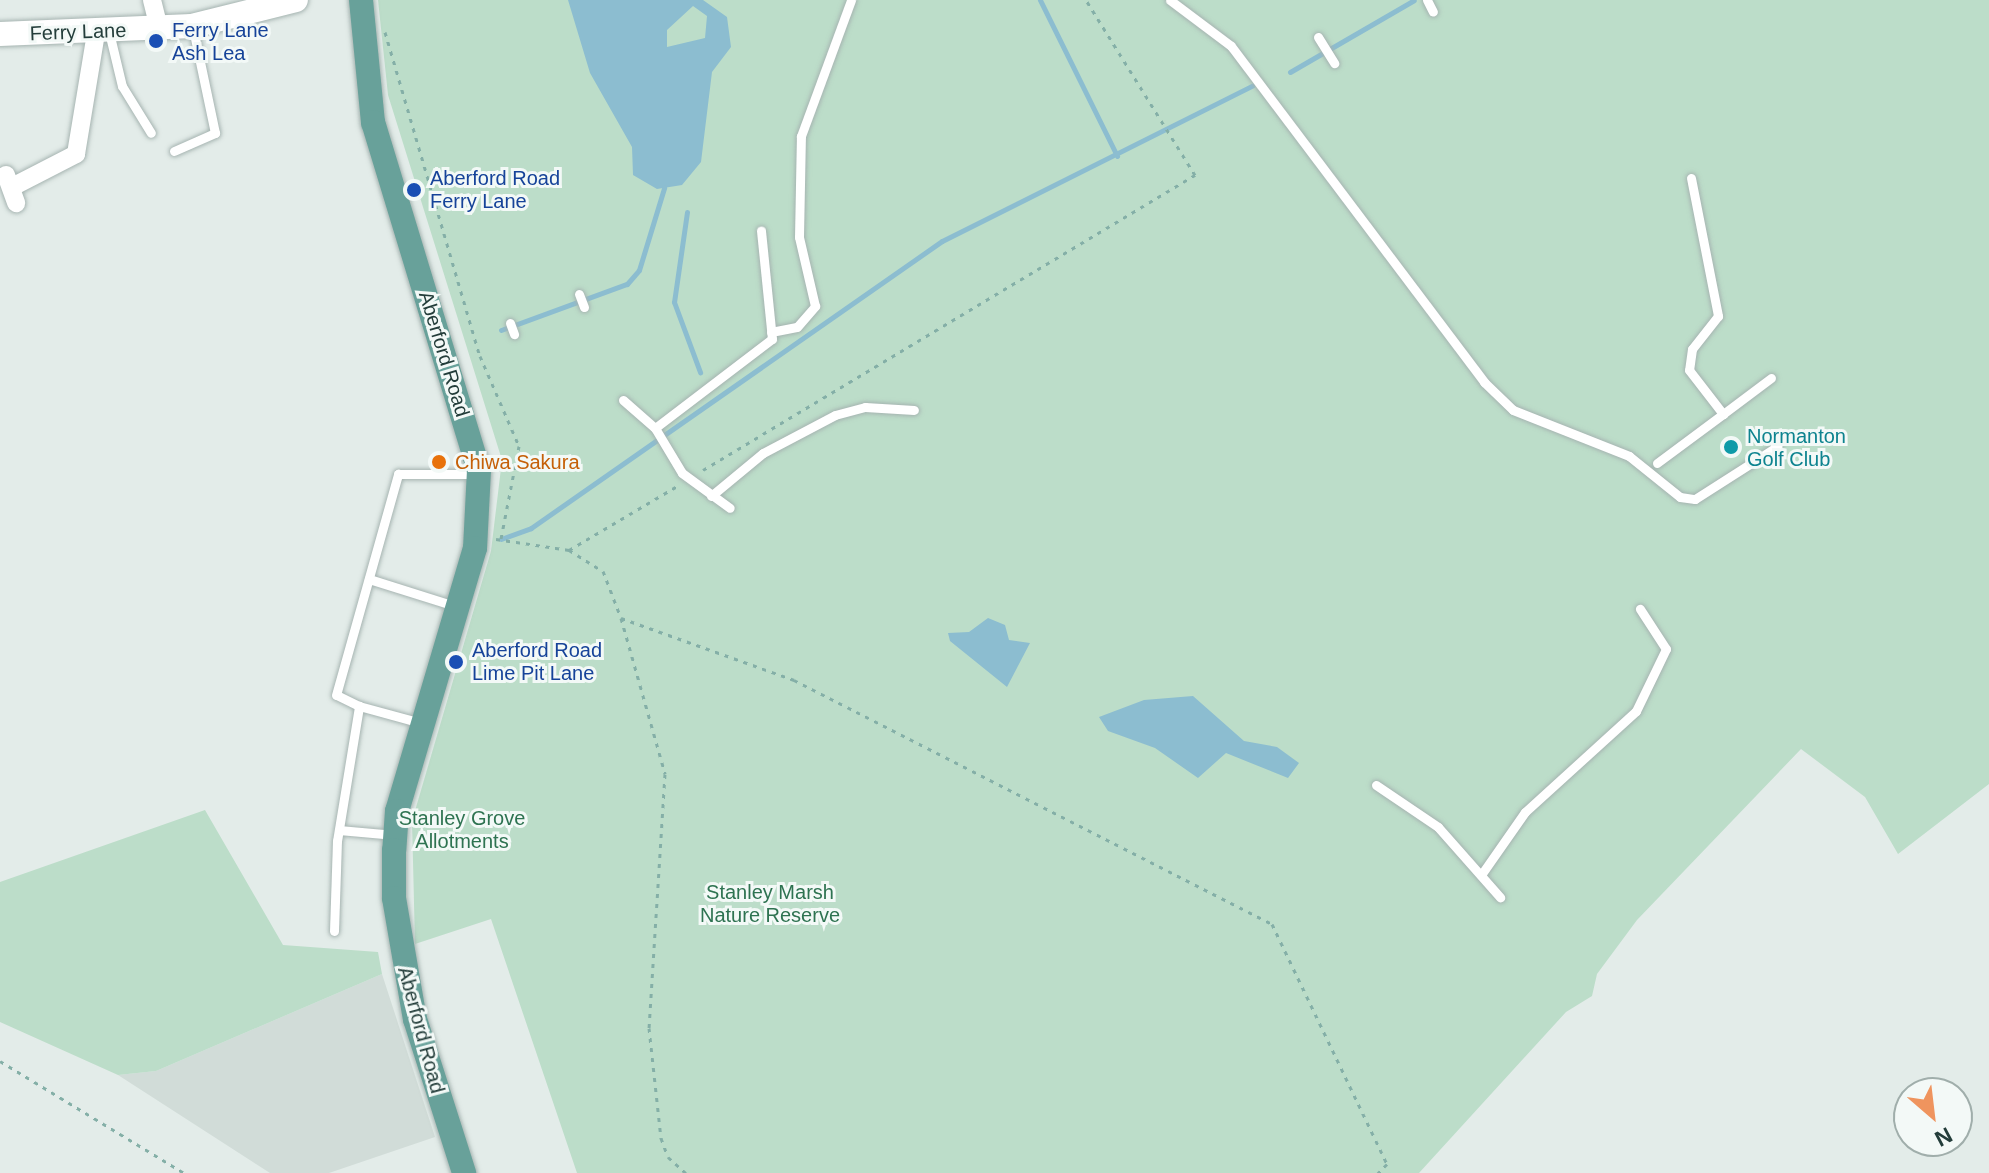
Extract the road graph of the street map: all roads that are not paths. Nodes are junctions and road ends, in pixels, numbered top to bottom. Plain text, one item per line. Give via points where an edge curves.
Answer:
1 (152, 0) edge
2 (296, 0) edge
3 (851, 0) edge
4 (1170, 0) edge
5 (360, 6) edge
6 (192, 26) junction
7 (159, 29) junction
8 (103, 33) junction
9 (0, 34) edge
10 (1320, 41) dead end
11 (1332, 61) dead end
12 (151, 133) dead end
13 (174, 151) dead end
14 (1691, 178) dead end
15 (12, 188) dead end
16 (761, 231) dead end
17 (579, 294) dead end
18 (584, 307) dead end
19 (510, 323) dead end
20 (771, 332) junction
21 (514, 334) dead end
22 (1771, 378) dead end
23 (623, 400) dead end
24 (914, 410) dead end
25 (1723, 414) junction
26 (655, 428) junction
27 (1778, 446) dead end
28 (1657, 463) dead end
29 (469, 474) dead end
30 (711, 496) junction
31 (730, 508) dead end
32 (369, 579) junction
33 (458, 607) junction
34 (1640, 609) dead end
35 (359, 706) junction
36 (423, 723) junction
37 (1376, 785) dead end
38 (339, 830) junction
39 (395, 835) junction
40 (1481, 875) junction
41 (1500, 897) dead end
42 (334, 931) dead end
43 (464, 1173) edge

1 - 7 street
2 - 6 street, Ferry Lane
3 - 20 lane via 801,136 799,237 815,306 797,327
4 - 27 lane via 1231,46 1484,382 1513,410 1629,456 1680,497 1695,499
5 - 33 main road, Aberford Road via 373,122 479,470 478,530
6 - 7 street, Ferry Lane
6 - 13 lane via 217,120 209,140
7 - 8 street, Ferry Lane
8 - 9 street, Ferry Lane
8 - 12 lane via 122,86
8 - 15 street via 76,154
10 - 11 lane
14 - 25 lane via 1718,316 1692,349 1689,370
16 - 20 lane
17 - 18 lane
19 - 21 lane
20 - 26 lane via 765,349
22 - 25 lane
23 - 26 lane
24 - 30 lane via 865,407 835,415 763,453
25 - 28 lane
26 - 30 lane via 688,479
29 - 32 lane via 398,474
30 - 31 lane
32 - 33 lane
32 - 35 lane via 336,695
33 - 36 main road, Aberford Road
34 - 40 lane via 1666,649 1636,711 1525,812
35 - 36 lane
35 - 38 lane
36 - 39 main road, Aberford Road
37 - 40 lane via 1438,827
38 - 39 lane
38 - 42 lane
39 - 43 main road, Aberford Road via 401,956
40 - 41 lane

